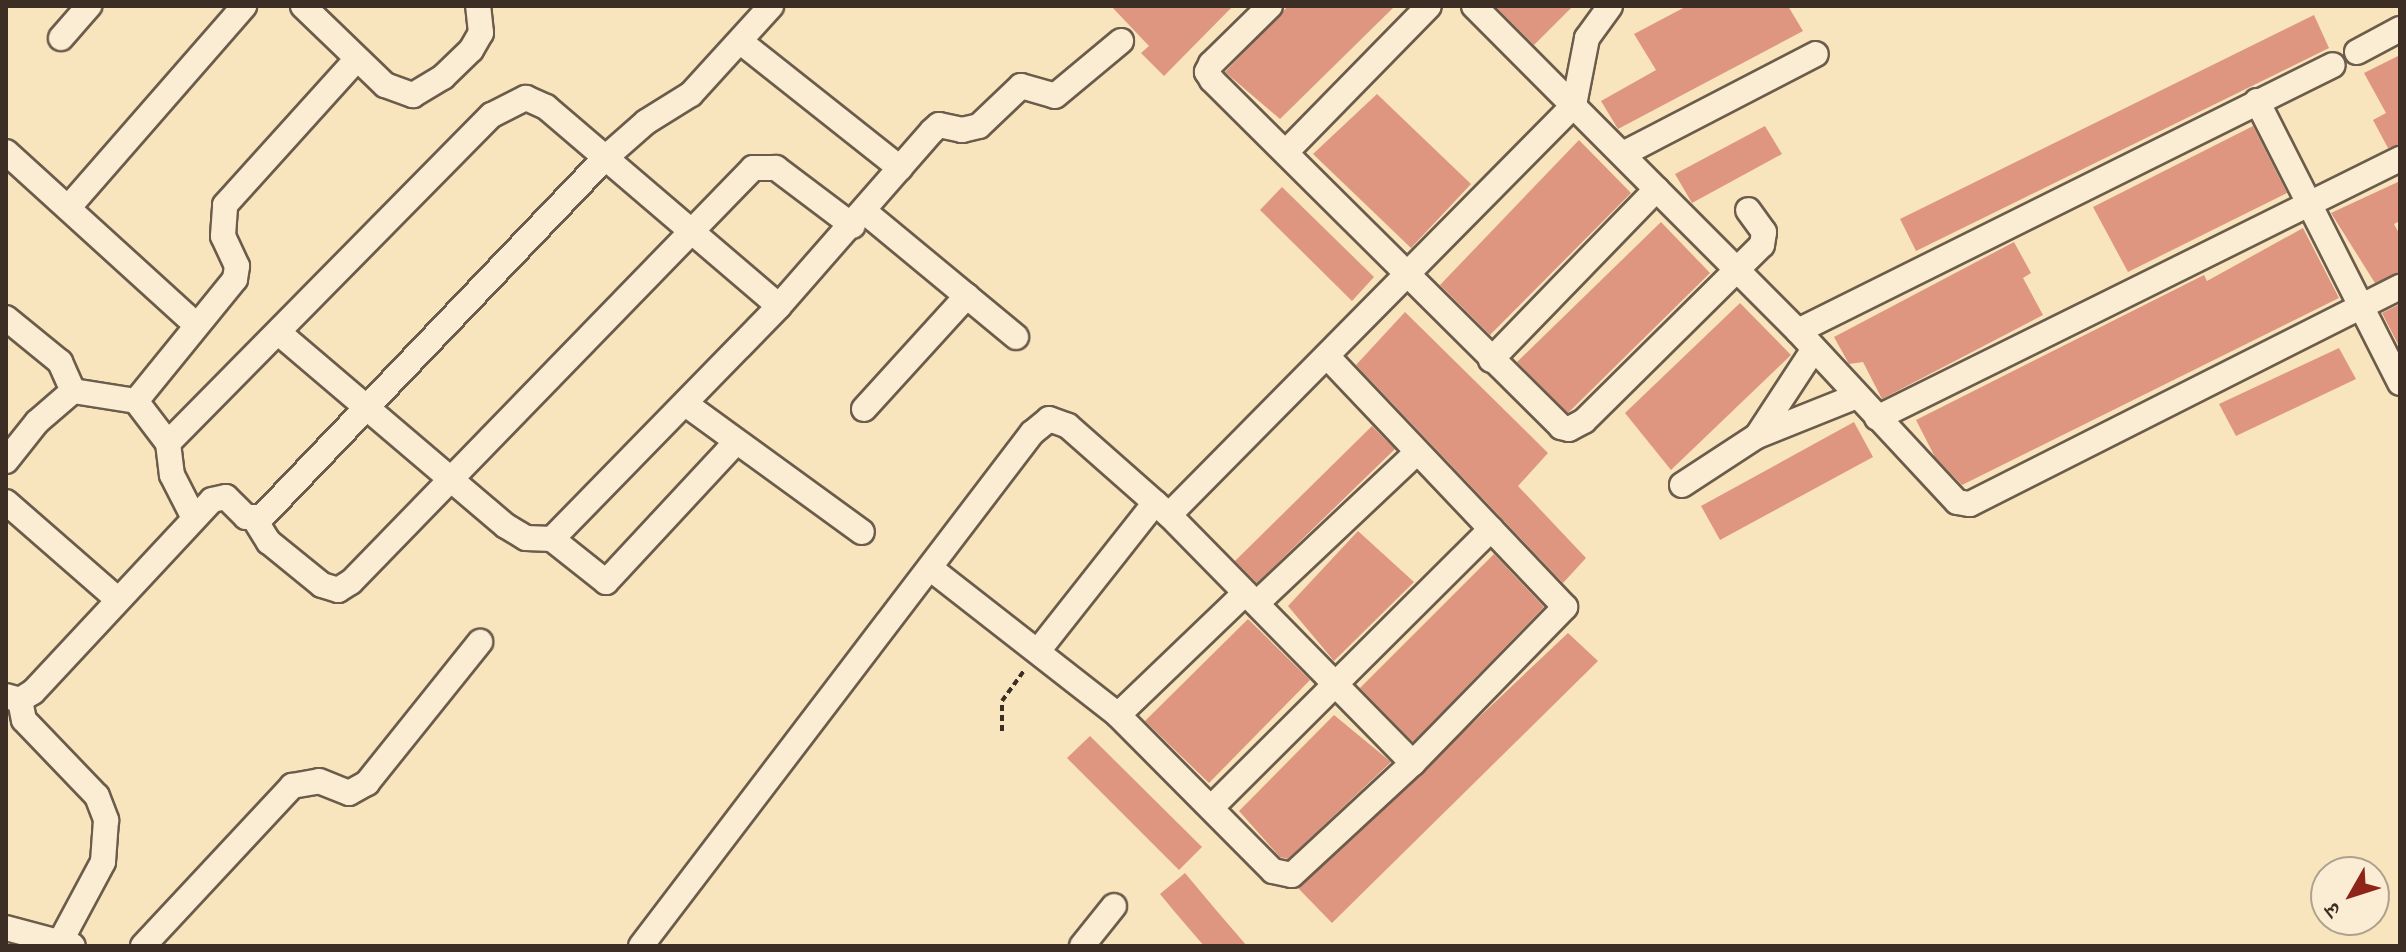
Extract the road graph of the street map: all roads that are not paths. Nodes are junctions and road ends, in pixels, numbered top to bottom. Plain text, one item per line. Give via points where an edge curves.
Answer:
1 (89, 6) edge
2 (244, 6) edge
3 (303, 6) edge
4 (478, 6) edge
5 (771, 6) edge
6 (1270, 6) edge
7 (1429, 6) edge
8 (1474, 6) edge
9 (1610, 6) edge
10 (2400, 29) edge
11 (61, 38) dead end
12 (1121, 41) dead end
13 (741, 42) junction
14 (2357, 52) dead end
15 (1816, 54) dead end
16 (356, 60) junction
17 (2333, 65) dead end
18 (2257, 101) junction
19 (1574, 105) junction
20 (6, 152) edge
21 (1286, 152) junction
22 (1623, 154) junction
23 (604, 159) junction
24 (2400, 159) edge
25 (900, 168) junction
26 (1657, 189) junction
27 (2310, 204) junction
28 (68, 208) junction
29 (1748, 210) dead end
30 (859, 219) junction
31 (690, 234) junction
32 (1737, 269) junction
33 (1408, 274) junction
34 (2400, 287) edge
35 (967, 296) junction
36 (779, 306) junction
37 (2361, 306) junction
38 (6, 318) edge
39 (196, 325) junction
40 (279, 333) junction
41 (1016, 337) dead end
42 (1806, 340) junction
43 (1327, 356) junction
44 (1491, 360) junction
45 (2400, 383) edge
46 (73, 391) junction
47 (1857, 396) junction
48 (136, 401) junction
49 (367, 404) junction
50 (687, 405) junction
51 (864, 409) dead end
52 (1877, 418) junction
53 (1757, 436) junction
54 (736, 442) junction
55 (168, 443) junction
56 (1417, 452) junction
57 (6, 461) edge
58 (453, 478) junction
59 (1682, 485) dead end
60 (6, 502) edge
61 (1162, 509) junction
62 (194, 518) junction
63 (255, 520) junction
64 (1491, 529) junction
65 (862, 532) dead end
66 (552, 539) junction
67 (930, 568) junction
68 (116, 598) junction
69 (1251, 598) junction
70 (480, 642) dead end
71 (1038, 651) junction
72 (1333, 683) junction
73 (13, 698) edge
74 (1118, 715) junction
75 (1413, 763) junction
76 (1212, 807) junction
77 (1114, 906) dead end
78 (6, 928) edge
79 (63, 944) edge
80 (143, 946) edge
81 (641, 946) edge
82 (1082, 946) edge

1 - 11 street
2 - 28 street
3 - 16 street
4 - 16 street via 481,33 471,50 443,77 413,95 385,85
5 - 13 street
6 - 21 street via 1207,72
7 - 21 street
8 - 19 street
9 - 19 street via 1587,38
10 - 14 street
12 - 25 street via 1055,96 1021,86 979,126 962,130 939,125
13 - 23 street via 691,94 646,122
13 - 25 street
15 - 22 street
16 - 39 street via 225,205 223,236 237,266 235,279
17 - 18 street
18 - 27 street
18 - 42 street
19 - 22 street
19 - 33 street
20 - 28 street
21 - 33 street
22 - 26 street
23 - 31 street
23 - 40 street via 546,107 526,98 509,103
23 - 49 street
24 - 27 street
25 - 30 street
26 - 32 street
26 - 44 street
27 - 37 street
27 - 52 street
28 - 39 street
29 - 32 street via 1765,239
30 - 31 street via 765,164 743,175
30 - 35 street
30 - 36 street
31 - 36 street
31 - 58 street
32 - 42 street
32 - 44 street via 1577,427 1561,427
33 - 43 street
33 - 44 street
34 - 37 street
35 - 41 street
35 - 51 street
36 - 50 street
37 - 45 street
37 - 52 street via 1970,504 1949,495
38 - 46 street via 60,362
39 - 48 street
40 - 49 street
40 - 55 street
42 - 47 street
42 - 53 street
43 - 56 street
43 - 61 street
46 - 48 street
46 - 57 street via 48,410
47 - 52 street
47 - 53 street
48 - 55 street
49 - 58 street
49 - 63 street
50 - 54 street
50 - 66 street
53 - 59 street
54 - 65 street
54 - 66 street via 606,582
55 - 62 street via 172,475
56 - 64 street
56 - 69 street
58 - 63 street via 338,590 322,585 269,542
58 - 66 street via 506,526 526,538
60 - 68 street
61 - 67 street via 1068,426 1049,419 1032,433
61 - 69 street
61 - 71 street
62 - 63 street via 220,497
62 - 68 street
64 - 72 street
64 - 75 street via 1565,607
67 - 71 street
67 - 81 street
68 - 73 street via 33,692
69 - 72 street
69 - 74 street
70 - 80 street via 367,783 349,793 319,781 292,786
71 - 74 street
72 - 75 street
72 - 76 street
73 - 79 street via 24,720 97,796 106,820 103,862
74 - 76 street
75 - 76 street via 1292,875 1273,871
77 - 82 street
78 - 79 street

